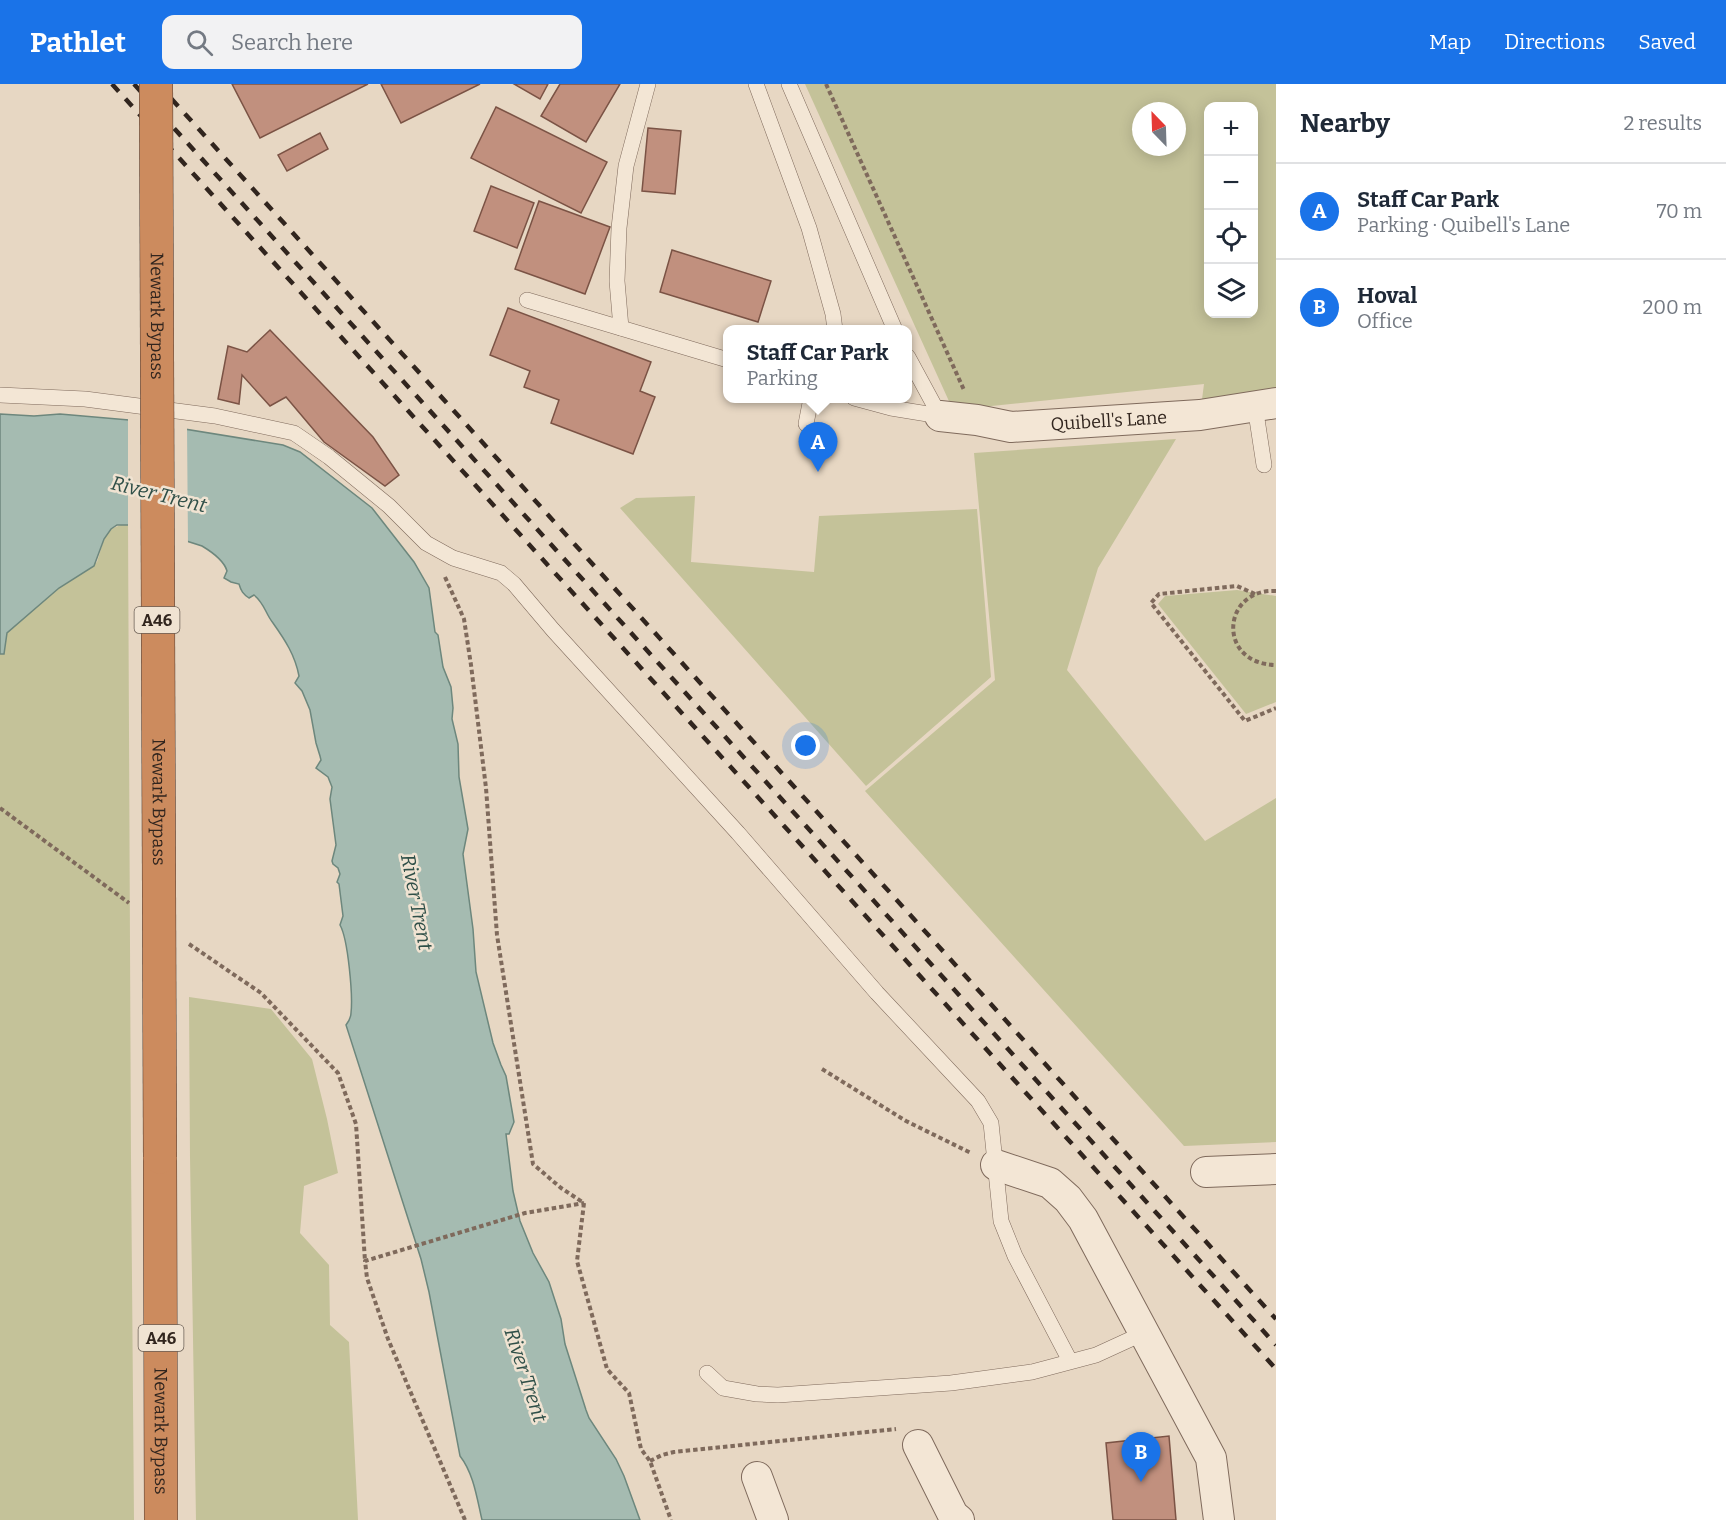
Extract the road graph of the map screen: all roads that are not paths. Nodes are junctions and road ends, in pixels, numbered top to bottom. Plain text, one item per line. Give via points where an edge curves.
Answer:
1 (156, 84) edge
2 (648, 84) edge
3 (756, 84) edge
4 (789, 84) edge
5 (527, 300) dead end
6 (834, 325) edge
7 (893, 325) edge
8 (621, 328) junction
9 (723, 359) edge
10 (912, 364) edge
11 (0, 395) edge
12 (810, 403) edge
13 (870, 403) edge
14 (1266, 405) edge
15 (940, 416) junction
16 (806, 424) dead end
17 (1264, 465) dead end
18 (996, 1165) junction
19 (1276, 1169) edge
20 (1206, 1172) dead end
21 (1144, 1333) junction
22 (1070, 1361) junction
23 (707, 1372) dead end
24 (918, 1445) road end
25 (757, 1477) dead end
26 (161, 1520) edge
27 (773, 1520) edge
28 (959, 1520) edge
29 (1219, 1520) edge

1 - 26 highway, Newark Bypass / A46, bridge
2 - 8 lane via 626,166 619,228 617,281
3 - 6 lane via 809,228
4 - 7 lane
5 - 8 lane
8 - 9 lane
10 - 15 lane
11 - 18 lane via 85,399 215,416 294,433 389,506 426,543 453,558 501,573 978,1101 991,1123
12 - 16 lane
13 - 15 lane
14 - 15 street, Quibell's Lane via 1200,414 1011,427
14 - 17 lane
18 - 21 street via 1050,1183 1068,1199 1083,1218
18 - 22 lane via 1001,1221
19 - 20 street
21 - 22 lane via 1096,1355
21 - 29 street via 1211,1458
22 - 23 lane via 1032,1372 951,1383 778,1395 723,1388
24 - 28 street
25 - 27 street

